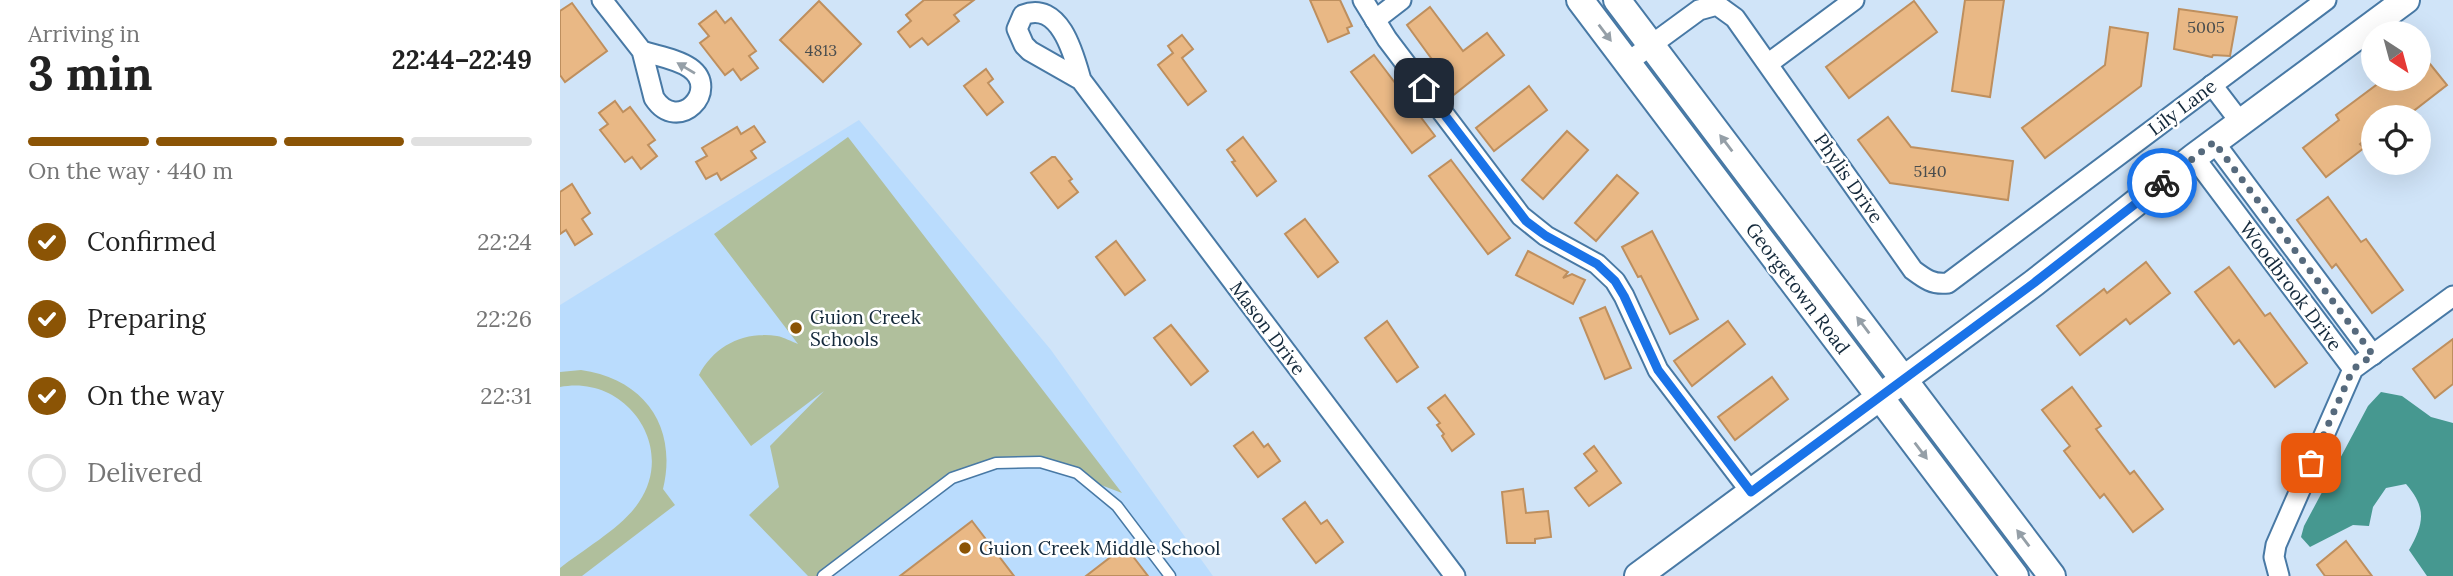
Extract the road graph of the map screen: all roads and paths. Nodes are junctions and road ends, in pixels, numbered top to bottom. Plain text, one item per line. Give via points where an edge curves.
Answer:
1 (602, 0) edge
2 (1363, 0) edge
3 (1401, 0) edge
4 (1580, 0) edge
5 (1617, 0) edge
6 (1854, 0) edge
7 (2326, 0) edge
8 (2406, 0) edge
9 (1375, 20) junction
10 (1651, 45) junction
11 (642, 51) dead end
12 (1628, 62) junction
13 (1769, 63) junction
14 (1081, 80) dead end
15 (2211, 85) junction
16 (2241, 123) junction
17 (2204, 150) junction
18 (1936, 283) joint
19 (2453, 296) edge
20 (2373, 355) junction
21 (2353, 369) junction
22 (1904, 380) junction
23 (1880, 397) junction
24 (1751, 492) junction
25 (823, 576) edge
26 (1170, 576) edge
27 (1455, 576) edge
28 (1638, 576) edge
29 (2015, 576) edge
30 (2052, 576) edge
31 (2279, 576) edge

1 - 11 street
2 - 9 street
3 - 9 street
4 -> 12 main road, Georgetown Road
5 - 10 main road, Georgetown Road
6 - 13 street
7 - 15 street, Lily Lane
8 - 16 main road
9 - 24 street via 1521,216 1546,236 1597,264 1615,281 1658,370
10 - 12 street
10 - 13 street, Phylis Drive via 1699,10 1717,5 1735,18
22 -> 10 main road, Georgetown Road
12 - 23 main road, Georgetown Road
13 - 18 street, Phylis Drive via 1913,270
14 - 27 street, Mason Drive
15 - 16 street
15 - 18 street, Lily Lane via 1948,283
16 - 17 main road
17 - 20 street, Woodbrook Drive
17 - 21 street, Woodbrook Drive
17 - 22 main road
19 - 20 street
20 - 21 street
21 - 31 street, Woodbrook Drive via 2276,545
22 - 23 main road
30 -> 22 main road, Georgetown Road
23 - 24 main road
23 -> 29 main road, Georgetown Road
24 - 28 main road
25 - 26 lane via 952,478 996,463 1040,462 1077,473 1117,506

